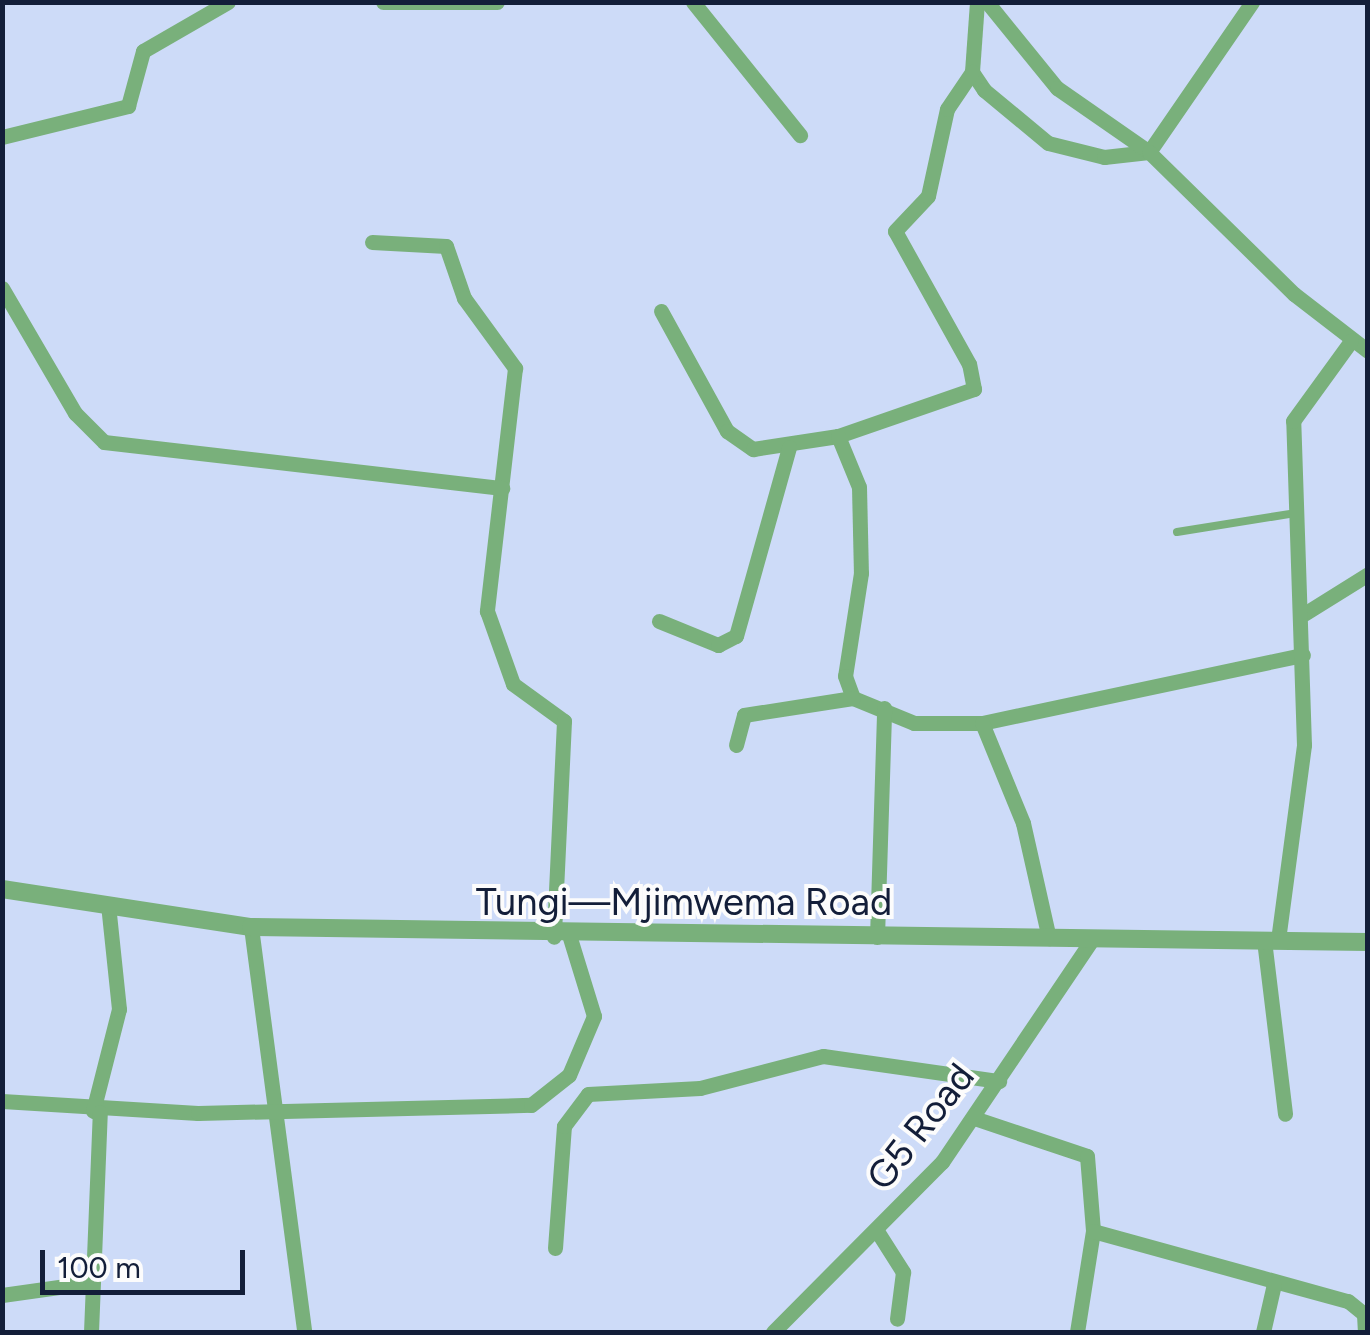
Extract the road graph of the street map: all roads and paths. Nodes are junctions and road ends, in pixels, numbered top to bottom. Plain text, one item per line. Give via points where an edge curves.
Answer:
1 (228, 2) edge
2 (383, 2) edge
3 (497, 2) edge
4 (693, 2) edge
5 (977, 2) edge
6 (986, 2) edge
7 (1252, 2) edge
8 (972, 72) junction
9 (800, 135) dead end
10 (2, 136) edge
11 (1149, 152) junction
12 (372, 242) dead end
13 (2, 288) edge
14 (661, 311) dead end
15 (1351, 341) junction
16 (1368, 350) edge
17 (838, 436) junction
18 (790, 447) junction
19 (502, 488) junction
20 (1301, 512) junction
21 (1177, 532) dead end
22 (1368, 574) edge
23 (1304, 614) junction
24 (659, 621) dead end
25 (1303, 655) junction
26 (853, 698) junction
27 (884, 708) junction
28 (982, 723) junction
29 (736, 745) dead end
30 (2, 890) edge
31 (108, 905) junction
32 (251, 928) junction
33 (562, 937) junction
34 (877, 937) junction
35 (1049, 938) junction
36 (1092, 940) junction
37 (1271, 940) junction
38 (1368, 942) edge
39 (999, 1081) junction
40 (2, 1101) edge
41 (276, 1107) junction
42 (97, 1112) junction
43 (1284, 1114) dead end
44 (974, 1118) junction
45 (1094, 1230) junction
46 (877, 1231) junction
47 (555, 1248) dead end
48 (87, 1282) junction
49 (1274, 1284) junction
50 (2, 1295) edge
51 (897, 1319) dead end
52 (91, 1332) edge
53 (304, 1332) edge
54 (773, 1332) edge
55 (1077, 1332) edge
56 (1263, 1332) edge
57 (1365, 1332) edge

1 - 10 street via 143,51 128,106
2 - 3 street
4 - 9 street
5 - 8 street
6 - 11 street via 1057,88
7 - 11 street
8 - 11 street via 1068,152
8 - 17 street via 946,109 928,196 895,231 976,384
11 - 15 street
12 - 19 street via 446,246 478,322 511,355
13 - 19 street via 74,413 104,442
14 - 18 street via 736,442
15 - 16 street
15 - 20 street via 1296,405
17 - 18 street
17 - 26 street via 860,487 861,573 845,676
18 - 24 street via 736,636 718,645
19 - 33 street via 487,611 494,646 513,684 558,712 565,731
20 - 21 lane
20 - 23 street
22 - 23 street
23 - 25 street
25 - 28 street
25 - 37 street via 1297,836
26 - 27 street
26 - 29 street via 744,715
27 - 28 street via 914,723
27 - 34 street
28 - 35 street via 1028,838
30 - 31 street, Tungi—Mjimwema Road
31 - 32 street, Tungi—Mjimwema Road
31 - 42 street via 120,995
32 - 33 street, Tungi—Mjimwema Road
32 - 41 street
33 - 34 street, Tungi—Mjimwema Road
33 - 41 street via 594,1016 569,1075 544,1100 372,1114
34 - 35 street, Tungi—Mjimwema Road
35 - 36 street, Tungi—Mjimwema Road
36 - 37 street, Tungi—Mjimwema Road
36 - 39 street, G5 Road
37 - 38 street, Tungi—Mjimwema Road
37 - 43 street
39 - 44 street, G5 Road
39 - 47 street via 822,1056 700,1088 588,1094 564,1126
40 - 42 street
41 - 42 street
41 - 53 street
42 - 48 street
44 - 45 street via 1087,1156
44 - 46 street, G5 Road
45 - 49 street
45 - 55 street
46 - 51 street via 903,1272
46 - 54 street, G5 Road
48 - 50 street
48 - 52 street
49 - 56 street
49 - 57 street via 1348,1301 1364,1314

